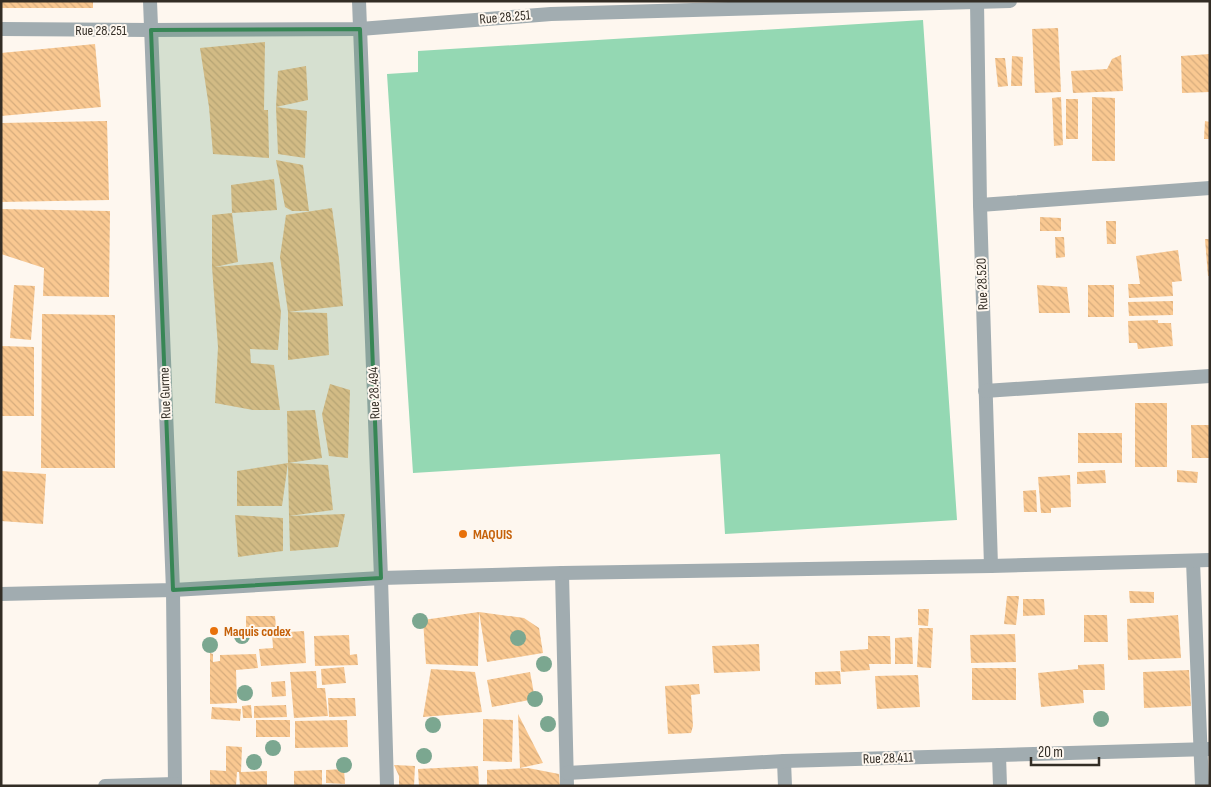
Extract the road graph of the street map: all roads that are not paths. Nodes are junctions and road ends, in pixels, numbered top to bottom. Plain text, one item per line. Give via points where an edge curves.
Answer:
1 (150, 1) edge
2 (359, 1) edge
3 (1010, 1) edge
4 (977, 2) edge
5 (767, 4) edge
6 (551, 7) edge
7 (360, 29) junction
8 (1, 30) edge
9 (151, 30) junction
10 (1210, 188) edge
11 (980, 205) junction
12 (1210, 376) edge
13 (985, 391) junction
14 (1210, 560) edge
15 (1193, 561) junction
16 (991, 566) junction
17 (562, 573) junction
18 (381, 578) junction
19 (173, 590) junction
20 (1, 594) edge
21 (1205, 749) edge
22 (999, 755) junction
23 (784, 761) junction
24 (567, 779) edge
25 (175, 785) edge
26 (105, 786) edge
27 (387, 786) edge
28 (785, 786) edge
29 (1000, 786) edge
30 (1202, 786) edge

1 - 9 street, Rue Gurme
2 - 7 street, Rue 28.494
3 - 4 street, Rue 28.251
4 - 5 street, Rue 28.251
4 - 11 street, Rue 28.520
5 - 6 street, Rue 28.251
6 - 7 street, Rue 28.251
7 - 9 street, Rue 28.251
7 - 18 street, Rue 28.494
8 - 9 street, Rue 28.251
9 - 19 street, Rue Gurme
10 - 11 street
11 - 13 street, Rue 28.520
12 - 13 street
13 - 16 street, Rue 28.520
14 - 15 street
15 - 16 street
15 - 21 street
16 - 17 street
17 - 18 street
17 - 24 street
18 - 19 street
18 - 27 street, Rue 28.494
19 - 20 street
19 - 25 street, Rue Gurme
21 - 22 street, Rue 28.411
21 - 30 street
22 - 23 street, Rue 28.411
22 - 29 street
23 - 24 street, Rue 28.411
23 - 28 street
25 - 26 street

